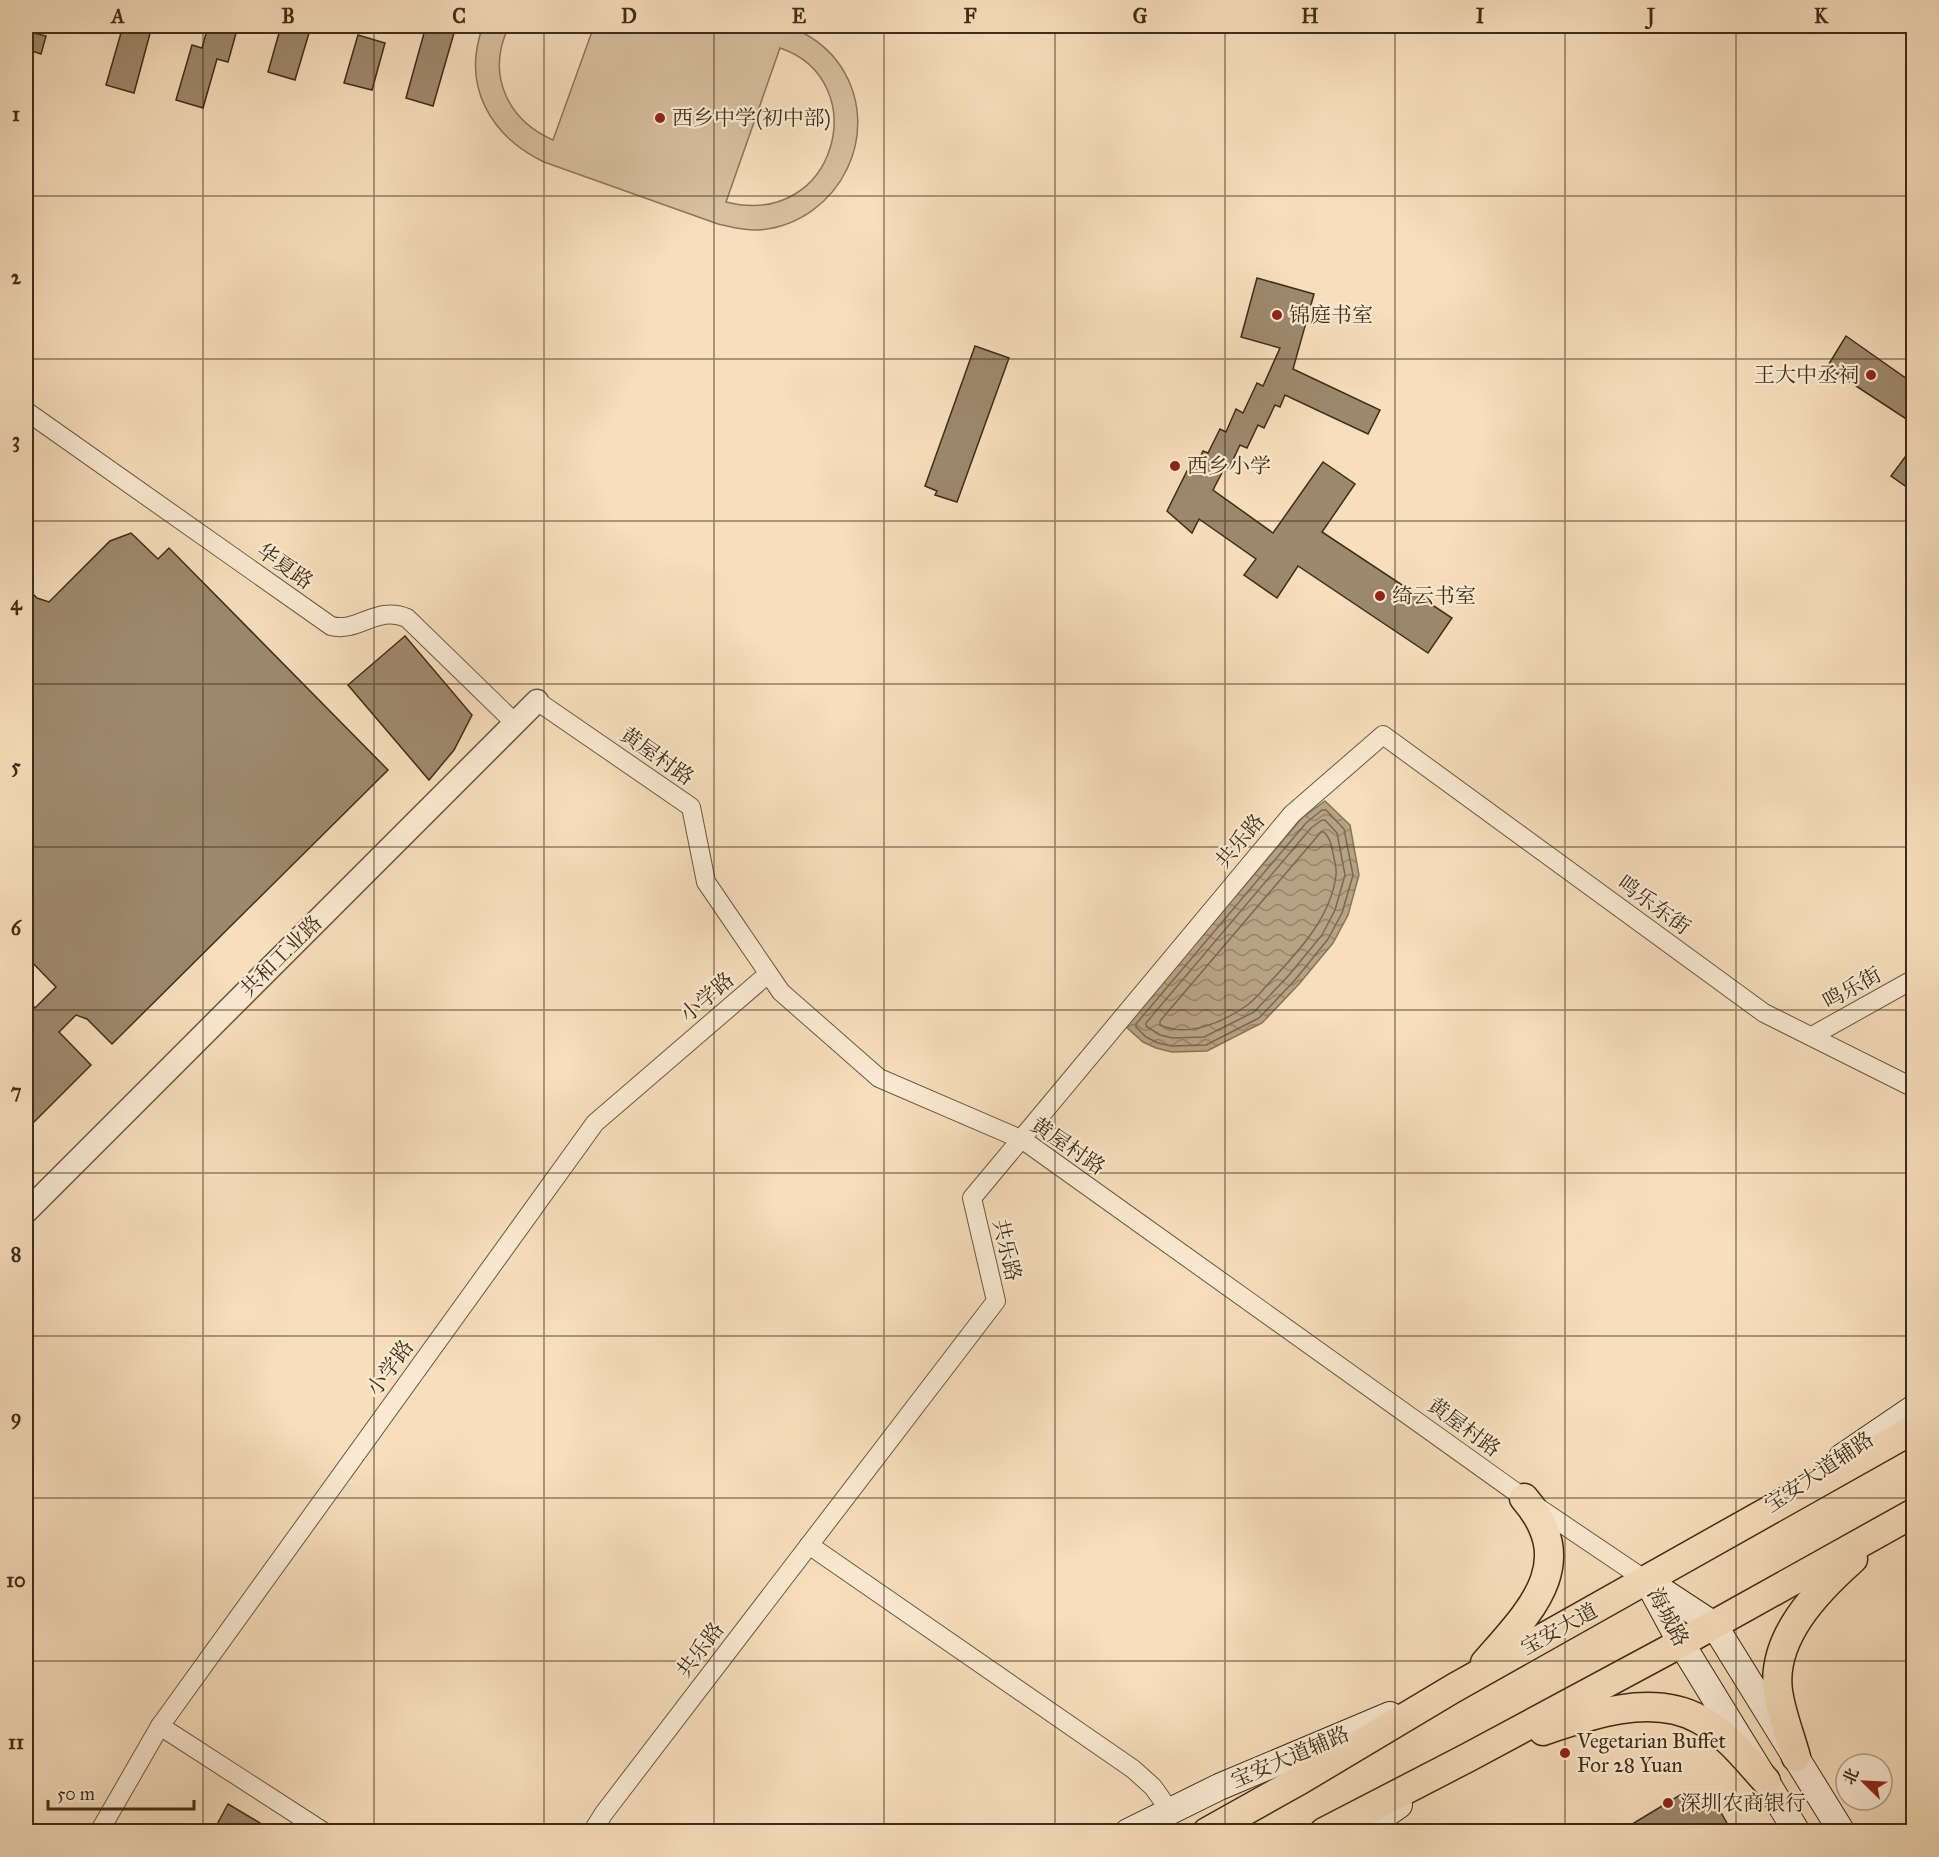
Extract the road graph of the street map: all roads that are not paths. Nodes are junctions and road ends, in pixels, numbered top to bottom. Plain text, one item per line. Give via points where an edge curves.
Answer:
1 (26, 411) edge
2 (537, 701) joint
3 (515, 723) junction
4 (1383, 735) joint
5 (768, 974) junction
6 (1914, 979) edge
7 (1812, 1036) junction
8 (1914, 1088) edge
9 (1023, 1140) junction
10 (26, 1212) edge
11 (1914, 1408) edge
12 (1914, 1430) edge
13 (1524, 1498) junction
14 (1914, 1515) edge
15 (1887, 1529) junction
16 (1725, 1537) junction
17 (809, 1545) junction
18 (1647, 1581) junction
19 (1714, 1624) junction
20 (1681, 1643) junction
21 (1463, 1683) junction
22 (160, 1726) junction
23 (1796, 1757) junction
24 (1467, 1758) junction
25 (1766, 1781) junction
26 (1170, 1811) junction
27 (99, 1832) edge
28 (324, 1832) edge
29 (592, 1832) edge
30 (1128, 1832) edge
31 (1207, 1832) edge
32 (1324, 1832) edge
33 (1360, 1832) edge
34 (1797, 1832) edge
35 (1842, 1832) edge

1 - 3 street, 华夏路 via 331,626 340,628 385,614 407,618
2 - 3 street, 共和工业路
2 - 5 street, 黄屋村路 via 691,807 706,882
3 - 10 street, 共和工业路
4 - 7 street, 鸣乐东街 via 1764,1013
4 - 9 street, 共乐路 via 1292,814
5 - 9 street, 黄屋村路 via 780,992 879,1078
5 - 22 street, 小学路 via 595,1123
6 - 7 street, 鸣乐街
7 - 8 street, 鸣乐东街
9 - 13 street, 黄屋村路
9 - 17 street, 共乐路 via 972,1198 996,1301
11 - 16 main road, 宝安大道辅路
12 - 16 main road, 宝安大道
13 - 18 street, 黄屋村路
13 - 21 main road via 1536,1512 1550,1549 1544,1584 1533,1605
14 - 15 main road
15 - 19 main road
15 - 23 main road via 1832,1578 1794,1626 1784,1647 1778,1689
16 - 18 main road, 宝安大道
17 - 26 street via 1133,1769 1153,1787
17 - 29 street, 共乐路
18 - 19 main road, 海城路
18 - 20 main road, 海城路
18 - 21 main road, 宝安大道
19 - 20 main road
19 - 23 main road, 海城路
20 - 24 main road
20 - 25 main road, 海城路
21 - 26 main road, 宝安大道辅路
21 - 31 main road, 宝安大道
22 - 27 street, 小学路
22 - 28 street
23 - 35 main road, 海城路
24 - 25 main road via 1604,1713 1660,1708 1699,1718
24 - 32 main road
24 - 33 main road
25 - 34 main road, 海城路
26 - 30 main road, 宝安大道辅路

